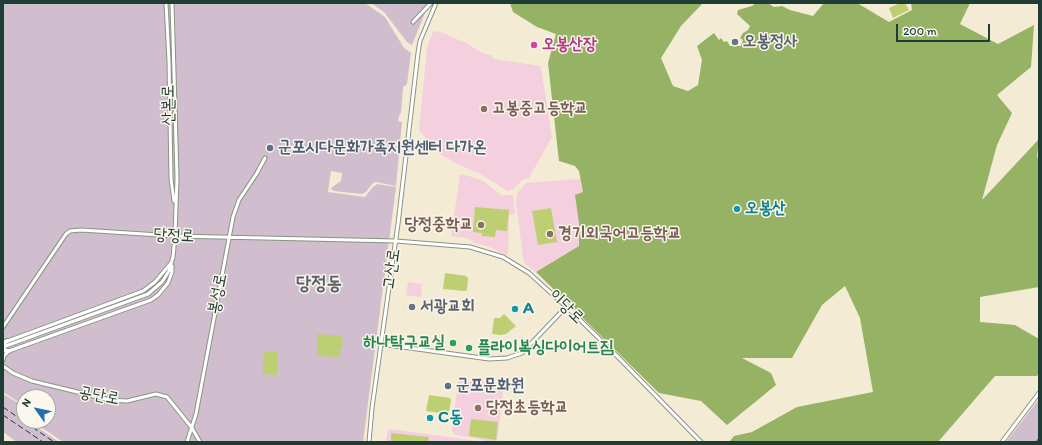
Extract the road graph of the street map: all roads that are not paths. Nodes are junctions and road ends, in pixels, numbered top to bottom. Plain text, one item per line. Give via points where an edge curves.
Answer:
1 (166, 3) edge
2 (172, 3) edge
3 (432, 3) edge
4 (436, 3) edge
5 (413, 22) dead end
6 (265, 158) dead end
7 (175, 206) junction
8 (175, 236) junction
9 (229, 238) junction
10 (396, 241) junction
11 (172, 262) junction
12 (566, 307) junction
13 (3, 327) edge
14 (4, 344) edge
15 (380, 344) junction
16 (9, 351) junction
17 (3, 353) edge
18 (3, 360) edge
19 (5, 367) edge
20 (1039, 392) edge
21 (192, 428) junction
22 (187, 442) edge
23 (200, 442) edge
24 (369, 442) edge
25 (701, 442) edge
26 (1002, 442) edge

1 - 7 street, 산본로 via 171,178
2 - 7 street, 산본로 via 177,178
3 - 5 street
4 - 10 street, 고산로 via 420,41
6 - 9 street, 봉성로 via 239,200
7 - 8 street, 산본로
8 - 9 street, 당정로
8 - 11 street, 산본로
8 - 13 street, 당정로 via 70,231
9 - 10 street, 당정로
9 - 21 street, 봉성로
10 - 12 street, 이당로 via 470,247 503,257 524,269
10 - 15 street, 고산로
11 - 14 street via 155,282 143,291
11 - 14 street, 산본로 via 166,276 148,294
11 - 16 street via 168,283 151,300
12 - 15 street via 522,353 507,358 489,359
12 - 25 street, 이당로
14 - 16 main road via 6,351
15 - 24 street, 고산로
16 - 17 main road
16 - 18 street
18 - 19 street
19 - 21 street, 공단로 via 32,381 110,400 127,401 156,394 167,397
20 - 26 street
21 - 22 street, 봉성로
21 - 23 street, 공단로

